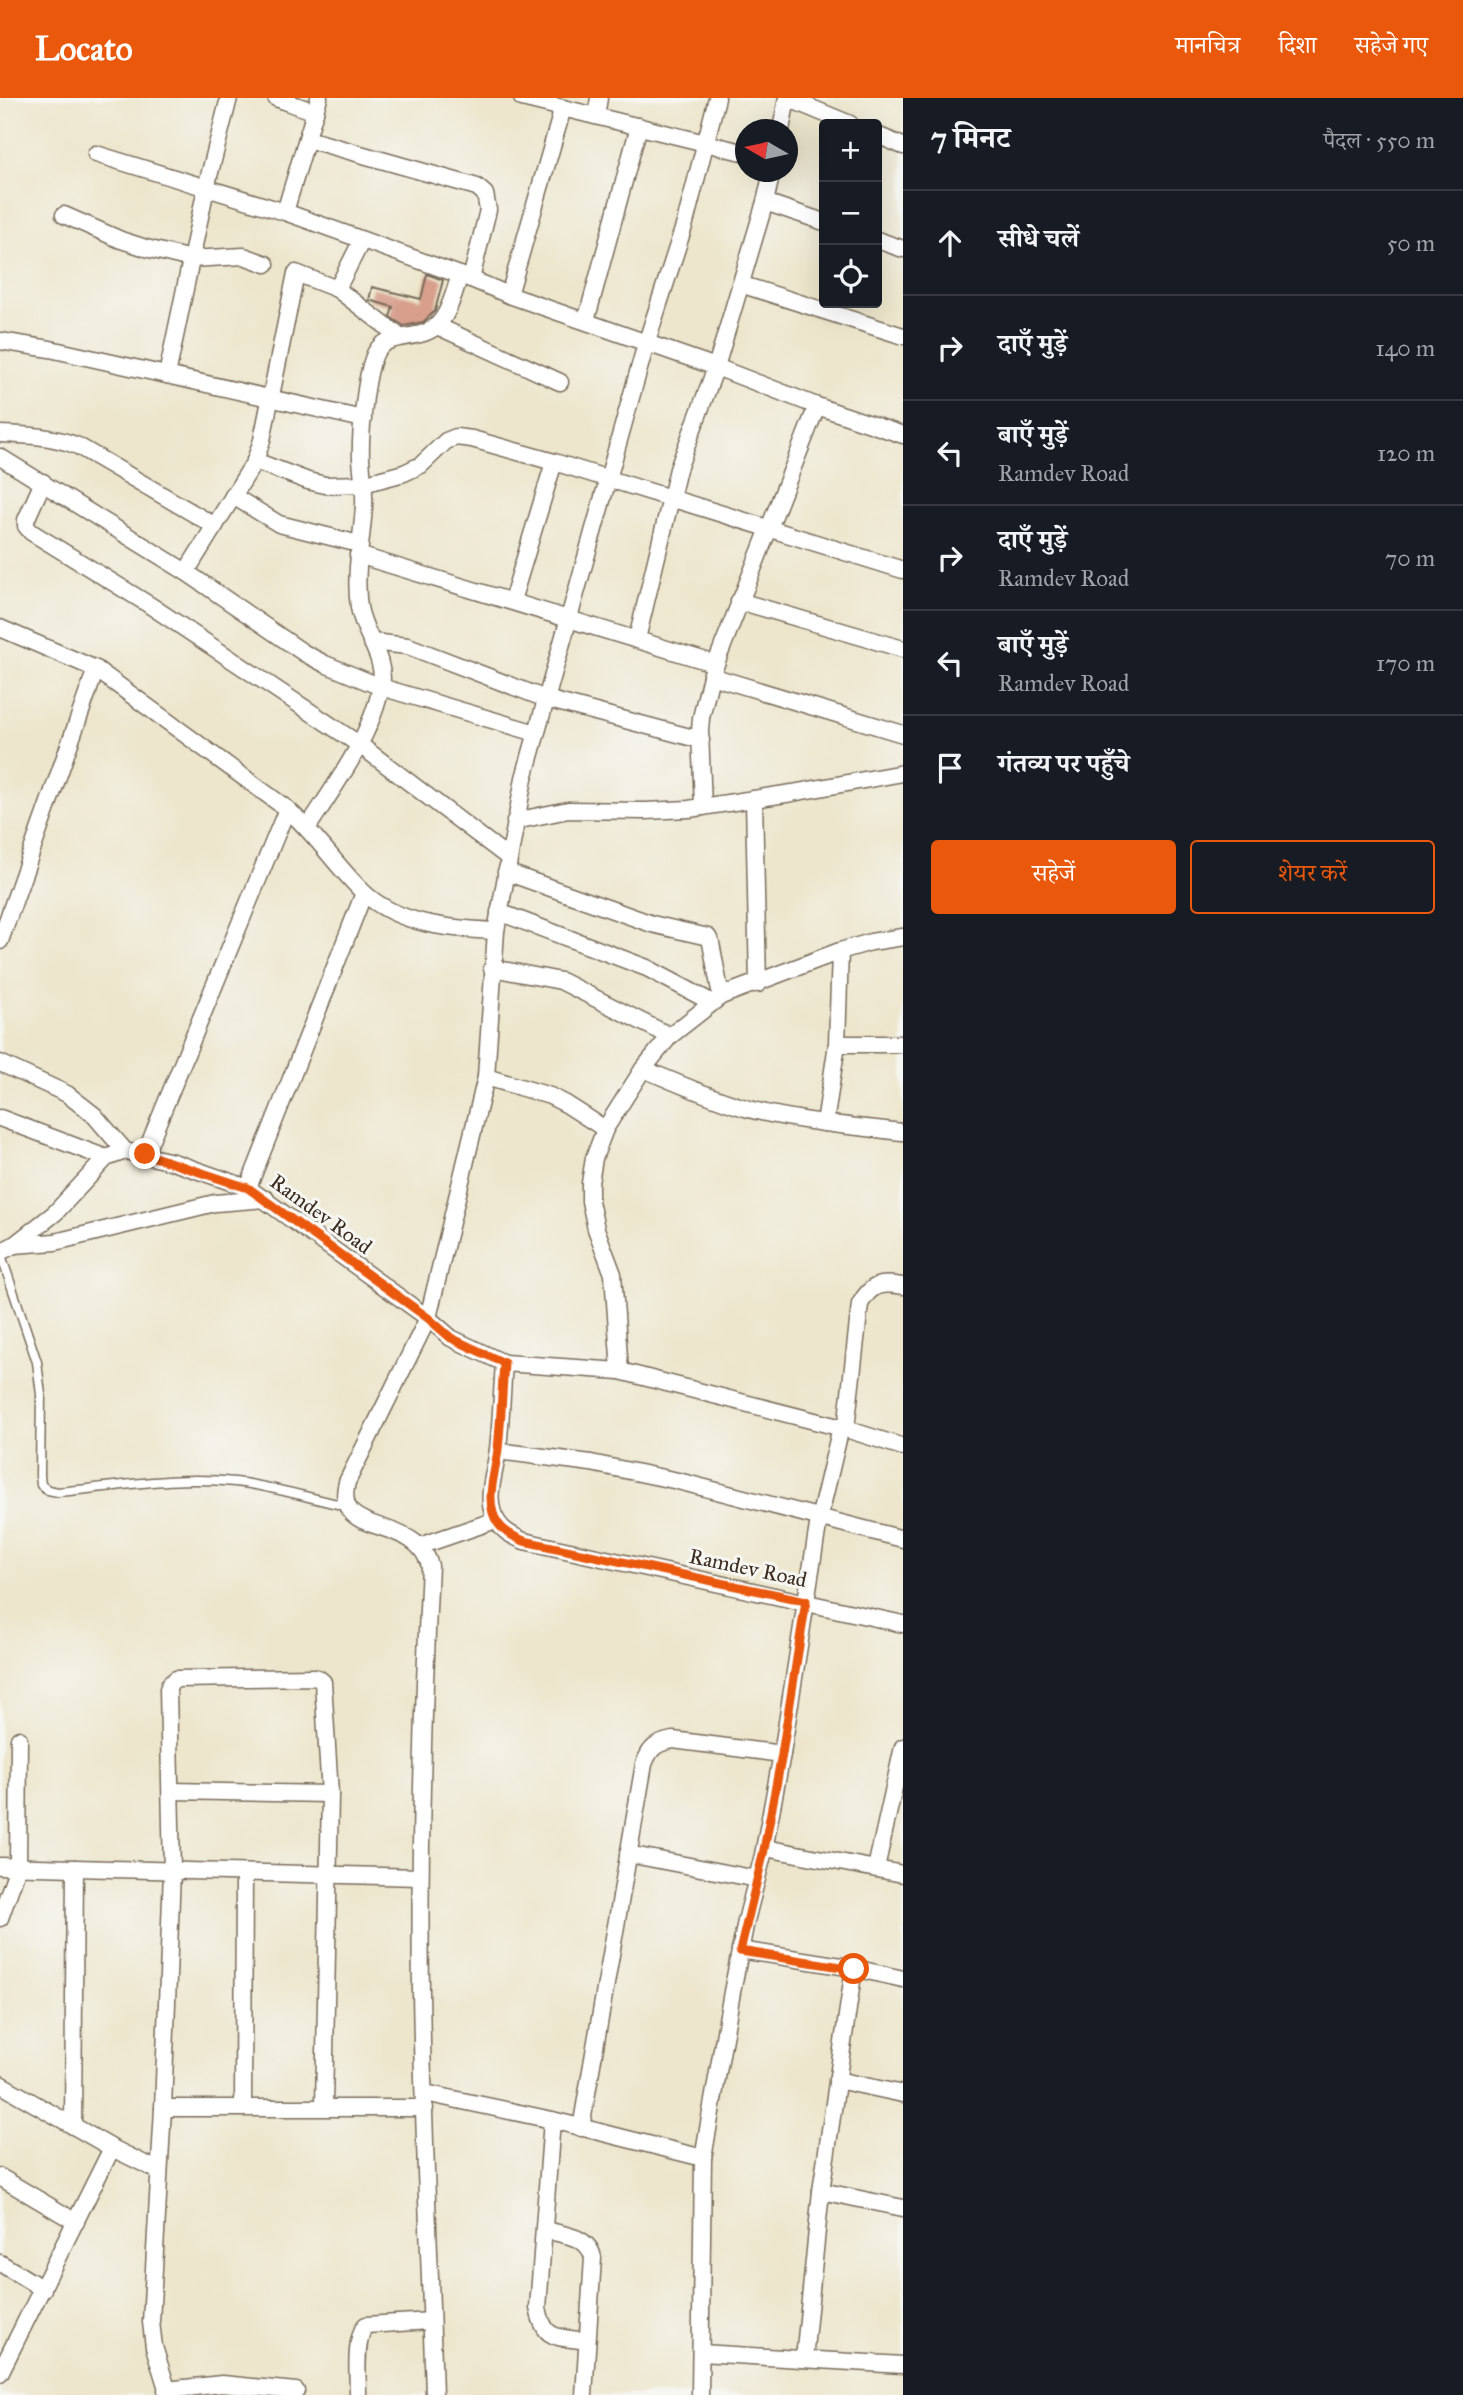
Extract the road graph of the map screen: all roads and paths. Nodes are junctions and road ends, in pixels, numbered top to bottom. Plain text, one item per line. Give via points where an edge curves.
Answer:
1 (229, 98) edge
2 (276, 98) edge
3 (522, 98) edge
4 (599, 98) edge
5 (717, 98) edge
6 (787, 98) edge
7 (317, 105) edge
8 (563, 108) junction
9 (596, 116) junction
10 (782, 119) edge
11 (838, 119) edge
12 (639, 126) junction
13 (882, 137) edge
14 (307, 139) junction
15 (705, 142) junction
16 (903, 146) edge
17 (735, 150) edge
18 (96, 154) dead end
19 (770, 182) edge
20 (206, 188) junction
21 (765, 202) junction
22 (285, 212) junction
23 (64, 215) dead end
24 (819, 220) edge
25 (362, 240) junction
26 (882, 242) edge
27 (903, 248) edge
28 (191, 258) junction
29 (266, 264) dead end
30 (466, 277) junction
31 (740, 284) junction
32 (337, 289) junction
33 (509, 295) junction
34 (586, 321) junction
35 (437, 326) junction
36 (903, 336) edge
37 (400, 337) junction
38 (0, 341) edge
39 (646, 344) junction
40 (716, 367) junction
41 (167, 375) junction
42 (560, 382) dead end
43 (272, 399) junction
44 (817, 406) junction
45 (363, 419) junction
46 (0, 434) edge
47 (903, 435) edge
48 (0, 457) edge
49 (255, 461) junction
50 (554, 462) junction
51 (608, 479) junction
52 (43, 482) junction
53 (363, 484) junction
54 (233, 496) junction
55 (670, 499) junction
56 (215, 526) junction
57 (768, 527) junction
58 (359, 550) junction
59 (903, 570) edge
60 (186, 572) junction
61 (512, 601) junction
62 (739, 601) junction
63 (569, 619) junction
64 (0, 628) edge
65 (638, 639) junction
66 (371, 642) junction
67 (903, 649) edge
68 (96, 669) junction
69 (714, 670) junction
70 (381, 687) junction
71 (546, 699) junction
72 (536, 733) junction
73 (903, 734) edge
74 (701, 740) junction
75 (360, 745) junction
76 (903, 773) edge
77 (754, 799) junction
78 (703, 807) junction
79 (287, 808) junction
80 (515, 821) junction
81 (308, 827) junction
82 (507, 865) junction
83 (364, 893) junction
84 (499, 912) junction
85 (496, 930) junction
86 (903, 937) edge
87 (0, 941) edge
88 (840, 951) junction
89 (492, 968) junction
90 (758, 984) junction
91 (716, 999) junction
92 (670, 1037) junction
93 (836, 1044) junction
94 (903, 1044) edge
95 (0, 1063) edge
96 (643, 1069) junction
97 (486, 1077) junction
98 (0, 1118) edge
99 (825, 1123) junction
100 (605, 1129) junction
101 (903, 1132) edge
102 (125, 1151) junction
103 (145, 1154) junction
104 (106, 1158) junction
105 (248, 1188) junction
106 (266, 1199) junction
107 (5, 1250) edge
108 (903, 1286) edge
109 (428, 1318) junction
110 (504, 1363) junction
111 (620, 1371) junction
112 (843, 1428) junction
113 (903, 1447) edge
114 (498, 1451) junction
115 (345, 1506) junction
116 (819, 1518) junction
117 (496, 1520) junction
118 (903, 1539) edge
119 (420, 1546) junction
120 (806, 1601) junction
121 (903, 1624) edge
122 (19, 1739) dead end
123 (903, 1747) edge
124 (782, 1754) junction
125 (171, 1791) junction
126 (330, 1794) junction
127 (765, 1848) junction
128 (628, 1854) junction
129 (0, 1866) edge
130 (18, 1867) junction
131 (75, 1868) junction
132 (876, 1868) junction
133 (172, 1871) junction
134 (244, 1873) junction
135 (903, 1874) edge
136 (330, 1875) junction
137 (420, 1877) junction
138 (757, 1879) junction
139 (0, 1919) edge
140 (740, 1951) junction
141 (854, 1969) junction
142 (903, 1979) edge
143 (837, 2081) junction
144 (0, 2084) edge
145 (903, 2094) edge
146 (425, 2101) junction
147 (243, 2106) junction
148 (324, 2107) junction
149 (163, 2108) junction
150 (552, 2119) junction
151 (73, 2126) junction
152 (581, 2128) junction
153 (112, 2148) junction
154 (703, 2158) junction
155 (159, 2171) junction
156 (0, 2177) edge
157 (821, 2191) junction
158 (903, 2208) edge
159 (76, 2222) junction
160 (545, 2230) junction
161 (0, 2263) edge
162 (43, 2288) junction
163 (431, 2321) junction
164 (587, 2341) junction
165 (5, 2351) edge
166 (701, 2353) junction
167 (804, 2359) junction
168 (903, 2365) edge
169 (0, 2374) edge
170 (296, 2391) dead end
171 (168, 2392) edge
172 (358, 2395) edge
173 (433, 2395) edge
174 (584, 2395) edge
175 (700, 2395) edge

1 - 20 street
2 - 7 street
3 - 8 street
4 - 9 street
5 - 15 street
6 - 10 street
6 - 11 street
7 - 14 street
8 - 9 street
8 - 33 street
9 - 12 street
12 - 15 street
12 - 34 street
13 - 16 street
14 - 22 street
14 - 30 street via 477,187 485,194 488,210
15 - 17 street
15 - 39 street via 685,223
18 - 20 street
19 - 21 street
20 - 22 street
20 - 28 street
21 - 24 street
21 - 31 street
22 - 25 street
23 - 28 street via 121,240
25 - 30 street
25 - 32 street
26 - 27 street
28 - 29 street via 244,256
28 - 41 street
30 - 33 street
30 - 35 street
31 - 36 street
31 - 40 street
32 - 37 street
32 - 43 street via 296,273
33 - 34 street
34 - 39 street
35 - 37 street
35 - 42 street
37 - 45 street via 386,340 372,359
38 - 41 street
39 - 40 street
39 - 51 street
40 - 44 street
40 - 55 street
41 - 43 street
43 - 45 street
43 - 49 street
44 - 47 street
44 - 57 street
45 - 53 street
46 - 56 street via 45,436 78,446
48 - 52 street
49 - 53 street via 325,485
49 - 54 street
50 - 51 street
50 - 53 street via 456,437 421,465
50 - 61 street
51 - 55 street
51 - 63 street
52 - 60 street
52 - 75 street via 26,520 31,532
53 - 58 street
54 - 56 street
54 - 58 street via 279,524
55 - 57 street
55 - 65 street
56 - 60 street
57 - 59 street
57 - 62 street
58 - 61 street
58 - 66 street via 359,608
60 - 70 street via 304,653
61 - 63 street
62 - 67 street
62 - 69 street
63 - 65 street
63 - 71 street
64 - 68 street
65 - 69 street
66 - 70 street via 378,654
66 - 71 street via 408,646
68 - 79 street
68 - 87 street
69 - 73 street
69 - 74 street via 701,718
70 - 72 street
70 - 75 street
71 - 72 street
71 - 74 street
72 - 80 street
74 - 78 street
75 - 81 street
75 - 82 street
76 - 77 street
77 - 78 street
77 - 90 street
78 - 80 street via 568,810
79 - 81 street
79 - 103 street
80 - 82 street
81 - 83 street
82 - 84 street
82 - 91 street via 652,924 708,937
83 - 85 street via 414,920
83 - 105 street
84 - 85 street
84 - 91 street
85 - 89 street
86 - 88 street
88 - 90 street
88 - 93 street
89 - 92 street via 561,981
89 - 97 street
90 - 91 street
91 - 92 street
92 - 96 street
93 - 94 street
93 - 99 street
95 - 102 street via 67,1094 94,1115
96 - 99 street via 706,1096
96 - 100 street
97 - 100 street via 550,1096
97 - 109 street
98 - 104 street
99 - 101 street
100 - 111 street via 594,1158 590,1201 613,1274
102 - 103 street, Ramdev Road
102 - 104 street, Ramdev Road
103 - 105 street, Ramdev Road
104 - 107 street, Ramdev Road via 55,1213
105 - 106 street, Ramdev Road
106 - 107 street via 215,1203
106 - 109 street, Ramdev Road
107 - 115 lane via 37,1362 41,1485 58,1492 126,1483 209,1480
108 - 112 street via 877,1285 866,1292 860,1304
109 - 110 street, Ramdev Road via 451,1338
109 - 115 street via 348,1482
110 - 111 street
110 - 114 street
111 - 112 street
112 - 113 street
112 - 116 street
114 - 116 street via 678,1481
114 - 117 street via 491,1496
115 - 119 street via 363,1521
116 - 118 street
116 - 120 street
117 - 119 street
117 - 120 street, Ramdev Road via 506,1533 524,1541
119 - 137 street via 430,1566
120 - 121 street, Ramdev Road
120 - 124 street
122 - 130 street
123 - 132 street
124 - 127 street
124 - 128 street via 659,1742 649,1750 644,1764
125 - 126 street
125 - 126 street via 168,1689 176,1679 312,1677 323,1682
125 - 133 street
126 - 136 street
127 - 132 street
127 - 138 street
128 - 138 street
128 - 152 street
129 - 130 street
130 - 131 street
130 - 139 street
131 - 133 street
131 - 151 street
132 - 135 street
133 - 134 street
133 - 149 street
134 - 136 street
134 - 147 street
136 - 137 street
136 - 148 street
137 - 146 street
138 - 140 street
140 - 141 street
140 - 154 street
141 - 142 street
141 - 143 street
143 - 145 street
143 - 157 street
144 - 151 street
146 - 148 street
146 - 150 street
146 - 163 street
147 - 148 street
147 - 149 street
149 - 155 street
150 - 152 street
150 - 160 street
151 - 153 street
152 - 154 street
153 - 155 street
153 - 159 street
154 - 166 street
155 - 171 street via 151,2322
156 - 159 street
157 - 158 street
157 - 167 street
159 - 162 street
160 - 164 street via 591,2248
160 - 164 street via 538,2308 542,2325 547,2333
161 - 162 street
162 - 165 street
163 - 172 street via 366,2325 360,2331
163 - 173 street
164 - 174 street
165 - 169 street
166 - 167 street
166 - 175 street
167 - 168 street
170 - 171 street via 222,2384

